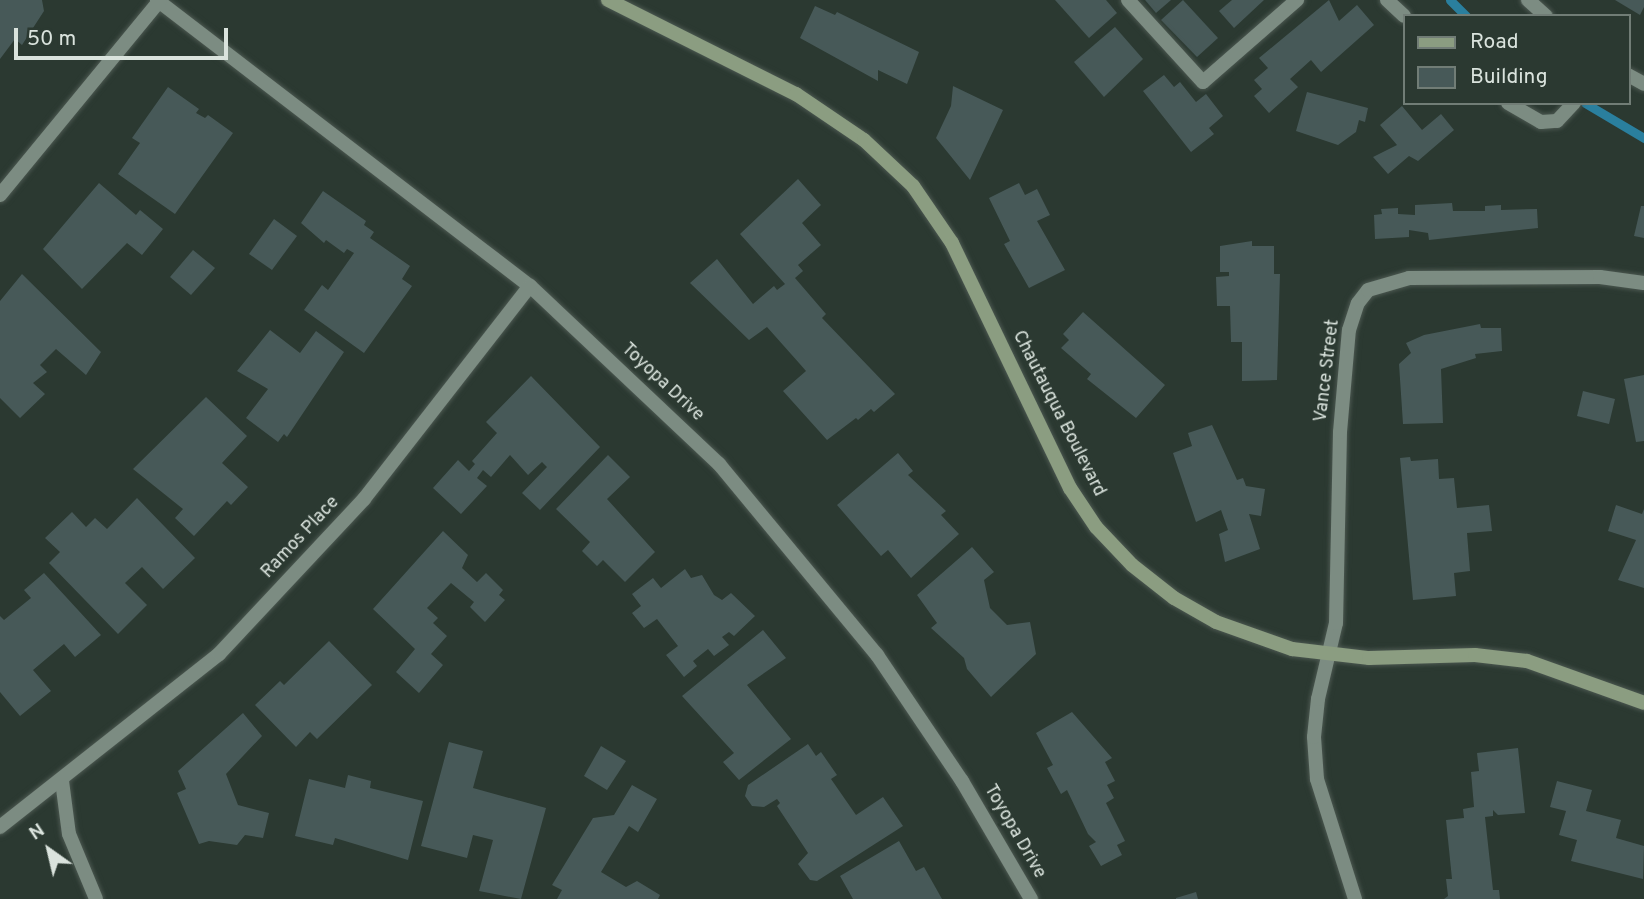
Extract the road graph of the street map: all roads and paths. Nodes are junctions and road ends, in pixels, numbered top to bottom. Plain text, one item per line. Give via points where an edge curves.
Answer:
1 (608, 0) edge
2 (1128, 0) edge
3 (1297, 0) edge
4 (1387, 0) edge
5 (1528, 0) edge
6 (158, 1) edge
7 (1402, 14) edge
8 (1544, 14) edge
9 (1512, 105) edge
10 (1572, 106) edge
11 (0, 195) edge
12 (1644, 283) edge
13 (530, 286) junction
14 (1331, 656) junction
15 (1644, 703) edge
16 (62, 781) junction
17 (0, 827) edge
18 (96, 899) edge
19 (1031, 899) edge
20 (1355, 899) edge

1 - 14 street, Chautauqua Boulevard via 796,94 864,140 913,186 952,243 1070,488 1096,527 1132,565 1216,622 1292,649
2 - 3 street via 1203,82
4 - 7 street
5 - 8 street
6 - 11 street
6 - 13 street, Toyopa Drive
9 - 10 street via 1541,121 1557,121
12 - 14 street, Vance Street via 1600,277 1409,278 1368,290 1349,330 1340,432 1337,615
13 - 16 street, Ramos Place via 364,499 229,644
13 - 19 street, Toyopa Drive via 719,464 877,655 962,781
14 - 15 street, Chautauqua Boulevard via 1475,655 1527,661
14 - 20 street, Vance Street via 1318,699 1317,779
16 - 17 street, Ramos Place
16 - 18 street via 69,834

